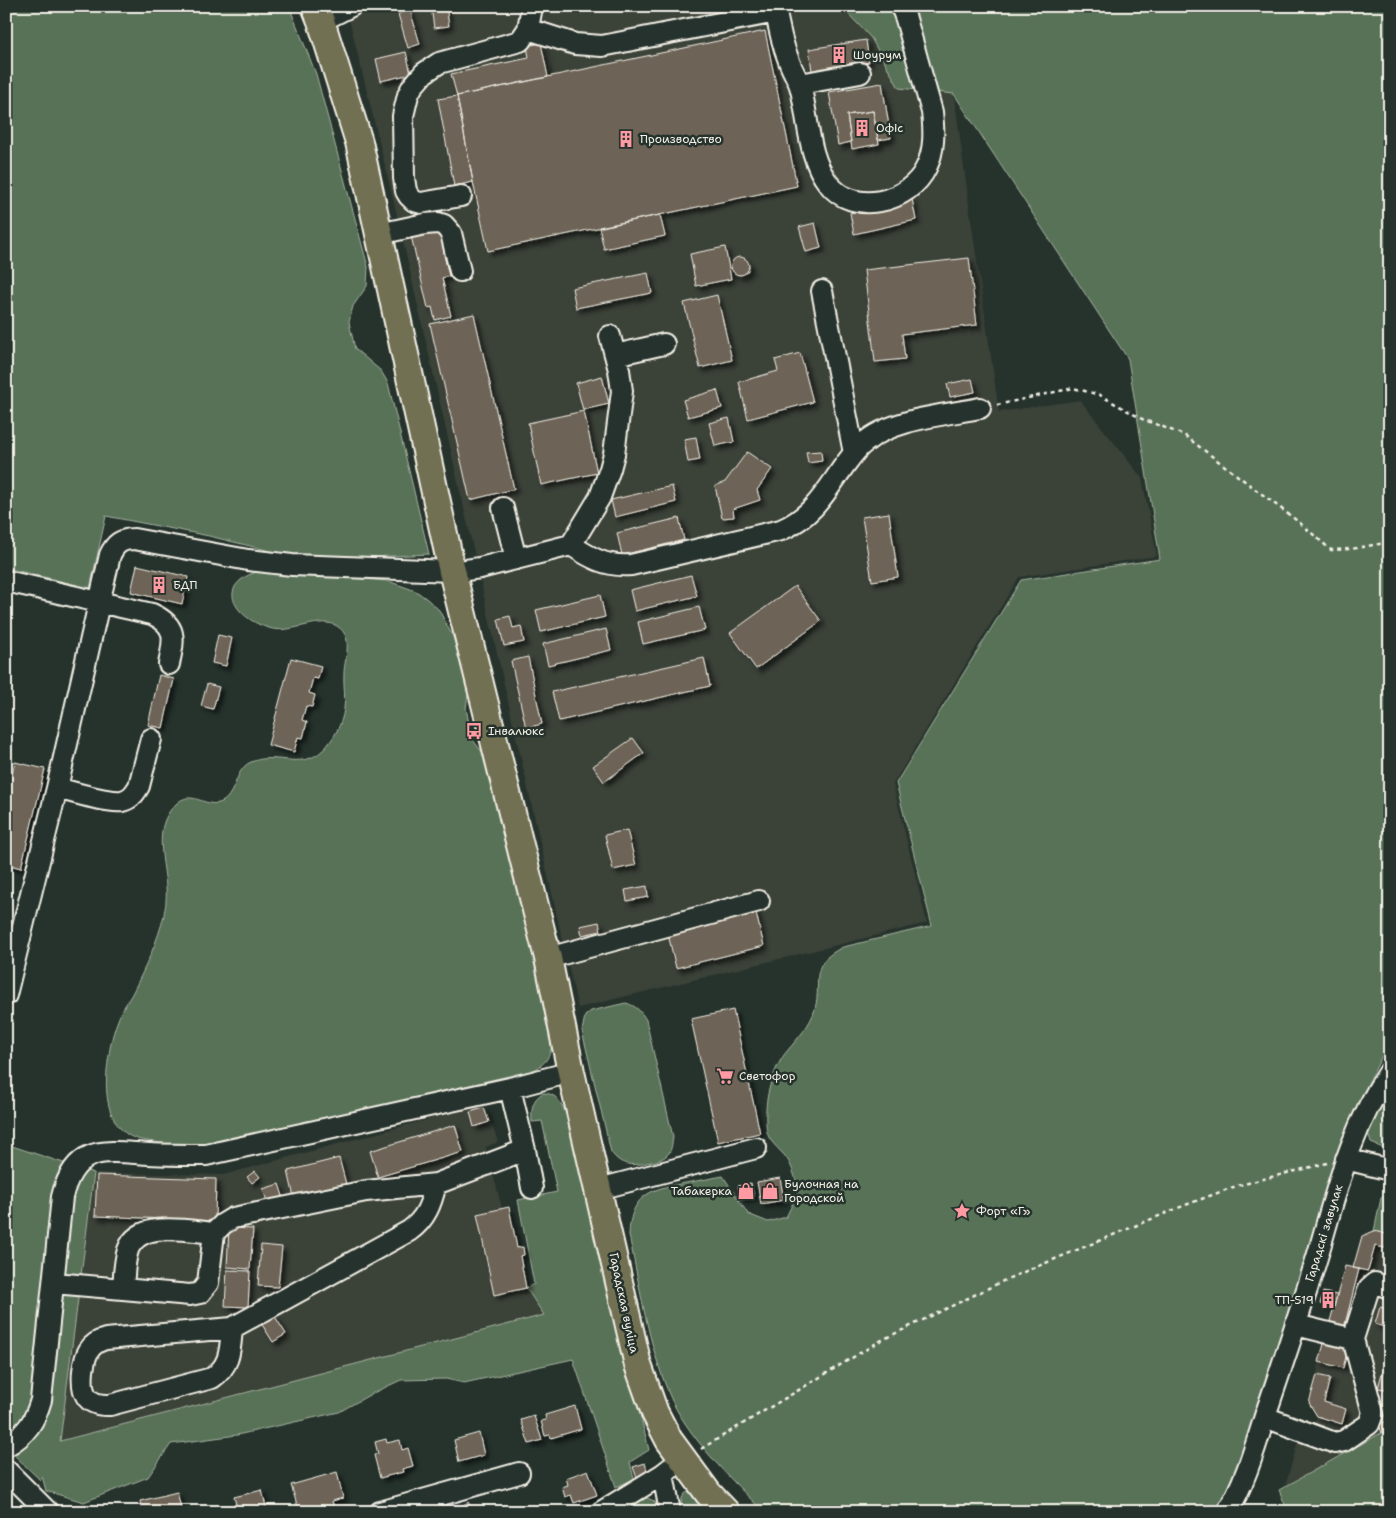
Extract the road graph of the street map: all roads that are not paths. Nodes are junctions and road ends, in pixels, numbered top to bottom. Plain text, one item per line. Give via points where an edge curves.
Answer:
1 (351, 6) edge
2 (532, 6) edge
3 (901, 6) edge
4 (776, 9) edge
5 (318, 14) edge
6 (528, 29) junction
7 (860, 74) dead end
8 (800, 84) junction
9 (461, 196) dead end
10 (379, 234) junction
11 (460, 271) dead end
12 (822, 292) dead end
13 (664, 344) dead end
14 (980, 408) road end
15 (854, 453) junction
16 (503, 508) dead end
17 (571, 545) junction
18 (516, 559) junction
19 (452, 571) junction
20 (6, 581) edge
21 (99, 602) junction
22 (169, 664) dead end
23 (151, 739) dead end
24 (57, 788) junction
25 (759, 901) dead end
26 (548, 958) junction
27 (6, 995) edge
28 (1390, 1071) edge
29 (571, 1072) junction
30 (510, 1088) junction
31 (756, 1148) dead end
32 (525, 1150) junction
33 (1346, 1159) junction
34 (1390, 1170) edge
35 (436, 1184) junction
36 (532, 1188) dead end
37 (599, 1189) junction
38 (214, 1233) junction
39 (54, 1283) junction
40 (1390, 1288) edge
41 (123, 1289) junction
42 (1296, 1325) junction
43 (232, 1328) junction
44 (1353, 1339) junction
45 (1265, 1418) junction
46 (6, 1446) edge
47 (672, 1467) junction
48 (519, 1473) dead end
49 (9, 1478) edge
50 (1235, 1507) edge
51 (48, 1512) edge
52 (380, 1512) edge
53 (601, 1512) edge
54 (670, 1512) edge
55 (726, 1512) edge

1 - 5 street
2 - 6 street
3 - 8 street via 932,112 933,128 931,156 926,169 908,190 897,196 868,202 849,199 834,190 816,160
4 - 6 street via 602,46 575,44
4 - 8 street via 788,60
5 - 10 main road, Гарадская вуліца via 360,142
6 - 9 street via 516,44 431,67 408,95 402,129 406,191 420,203
7 - 8 street
10 - 11 street via 425,224 444,225 450,233
10 - 19 main road, Гарадская вуліца
12 - 15 street
13 - 17 street via 612,345 622,391 610,469 600,497
14 - 15 street via 888,428
15 - 17 street via 806,516 781,530 619,566 597,561
16 - 18 street
17 - 18 street
18 - 19 street
19 - 21 street via 292,565 127,539 112,550
19 - 26 main road, Гарадская вуліца
20 - 21 street
21 - 22 street via 152,614 168,623 173,640
21 - 24 street
23 - 24 street via 139,786 129,799 111,800
24 - 27 street
25 - 26 street
26 - 29 main road, Гарадская вуліца
28 - 33 street, Гарадскі завулак via 1359,1124
29 - 30 street
29 - 37 main road, Гарадская вуліца
30 - 32 street
30 - 39 street via 206,1155 100,1152 88,1156 77,1164 65,1184
31 - 37 street
32 - 35 street
32 - 36 street
33 - 34 street
33 - 42 street, Гарадскі завулак
35 - 38 street via 366,1191 239,1216 228,1220
35 - 43 street via 424,1218 409,1231
37 - 47 main road, Гарадская вуліца via 638,1365 655,1413 669,1440
38 - 41 street via 167,1230 141,1234 128,1251
38 - 41 street via 208,1283 200,1293 190,1295
39 - 41 street
39 - 46 street via 38,1412 24,1434
40 - 44 street via 1374,1283 1369,1288
42 - 44 street
42 - 45 street, Гарадскі завулак
43 - 43 street via 100,1340 90,1347 85,1357 82,1390 94,1402 110,1405 212,1378 228,1361
44 - 45 street via 1373,1413 1369,1424 1344,1441 1335,1443
45 - 50 street, Гарадскі завулак
47 - 53 street
47 - 54 street
47 - 55 main road, Гарадская вуліца via 708,1493
48 - 52 street
49 - 51 street

